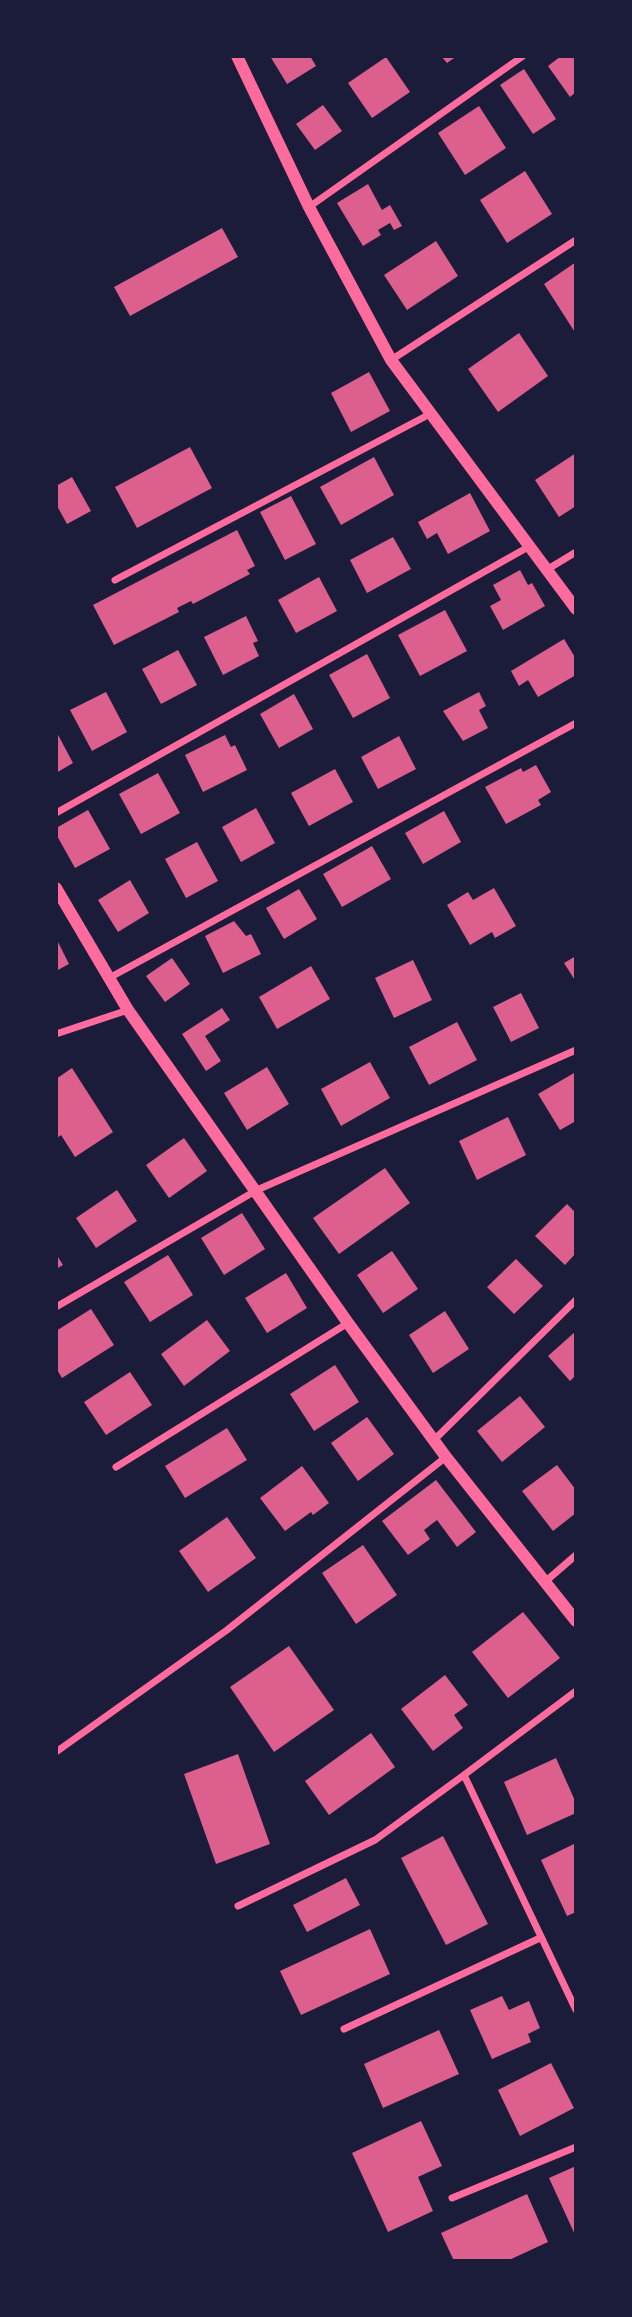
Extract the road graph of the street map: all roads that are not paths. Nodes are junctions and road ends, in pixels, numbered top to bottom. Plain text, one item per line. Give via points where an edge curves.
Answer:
1 (237, 56) edge
2 (523, 56) edge
3 (309, 207) junction
4 (576, 240) edge
5 (391, 360) junction
6 (430, 414) junction
7 (531, 546) junction
8 (576, 552) edge
9 (548, 569) junction
10 (115, 580) dead end
11 (576, 608) edge
12 (576, 723) edge
13 (56, 814) edge
14 (56, 888) edge
15 (109, 978) junction
16 (128, 1010) junction
17 (56, 1034) edge
18 (576, 1050) edge
19 (257, 1189) junction
20 (576, 1300) edge
21 (56, 1307) edge
22 (348, 1323) junction
23 (434, 1440) junction
24 (446, 1457) junction
25 (116, 1467) dead end
26 (576, 1555) edge
27 (546, 1581) junction
28 (576, 1621) edge
29 (576, 1691) edge
30 (56, 1752) edge
31 (464, 1776) junction
32 (238, 1906) dead end
33 (540, 1938) junction
34 (576, 2010) edge
35 (344, 2029) dead end
36 (576, 2147) edge
37 (453, 2198) dead end

1 - 3 street
2 - 3 street
3 - 5 street
4 - 5 street
5 - 6 street
6 - 7 street
6 - 10 street
7 - 9 street
7 - 13 street
8 - 9 street
9 - 11 street
12 - 15 street
14 - 15 street
15 - 16 street
16 - 17 street
16 - 19 street
18 - 19 street
19 - 21 street
19 - 22 street
20 - 23 street
22 - 23 street
22 - 25 street
23 - 24 street
24 - 27 street
24 - 30 street via 227,1630
26 - 27 street
27 - 28 street
29 - 31 street
31 - 32 street via 375,1840
31 - 33 street
33 - 34 street
33 - 35 street
36 - 37 street

